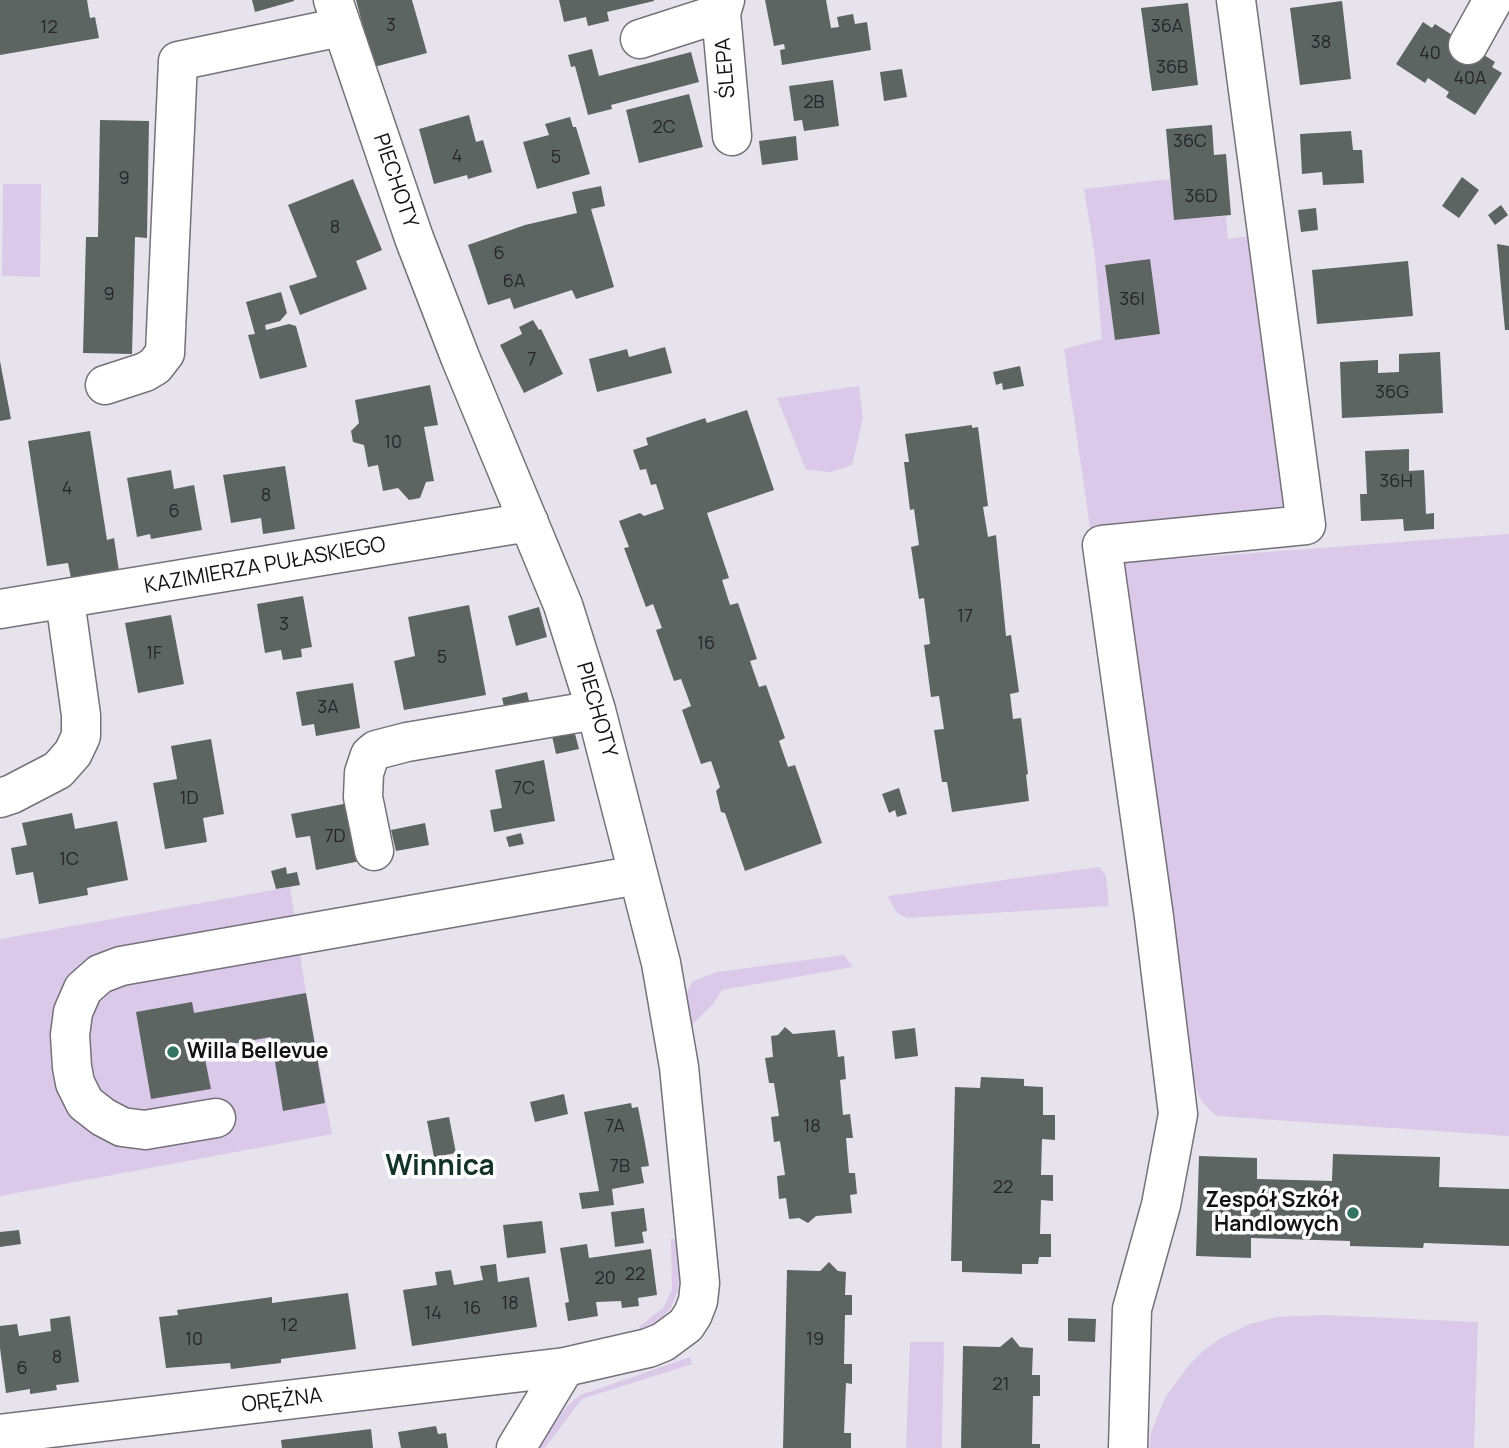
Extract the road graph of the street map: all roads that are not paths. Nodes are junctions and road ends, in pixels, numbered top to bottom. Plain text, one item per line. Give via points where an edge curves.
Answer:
1 (1236, 0) edge
2 (1493, 0) edge
3 (723, 7) edge
4 (337, 14) edge
5 (640, 39) dead end
6 (1468, 45) dead end
7 (732, 136) dead end
8 (105, 385) dead end
9 (529, 522) junction
10 (65, 600) junction
11 (0, 609) edge
12 (596, 710) junction
13 (0, 798) edge
14 (374, 851) dead end
15 (638, 875) junction
16 (216, 1118) dead end
17 (565, 1367) junction
18 (0, 1434) edge
19 (516, 1448) edge
20 (1128, 1448) edge

1 - 20 street via 1306,525 1102,545 1178,1114 1161,1205 1132,1309
2 - 6 street
3 - 5 street
3 - 7 street, ŚLEPA
4 - 8 street via 299,49 177,61 165,353 145,372
4 - 9 street, PIECHOTY via 414,237
9 - 10 street, KAZIMIERZA PUŁASKIEGO
9 - 12 street, PIECHOTY via 563,605
10 - 11 street, KAZIMIERZA PUŁASKIEGO
10 - 13 street via 81,736 58,770
12 - 14 street via 376,750 370,755 363,785
12 - 15 street, PIECHOTY
15 - 16 street via 121,966 100,974 83,989 70,1035 75,1083 85,1103 122,1127 145,1130
15 - 17 street, PIECHOTY via 661,963 679,1067 698,1301 685,1325 663,1342
17 - 18 street, ORĘŻNA
17 - 19 street

